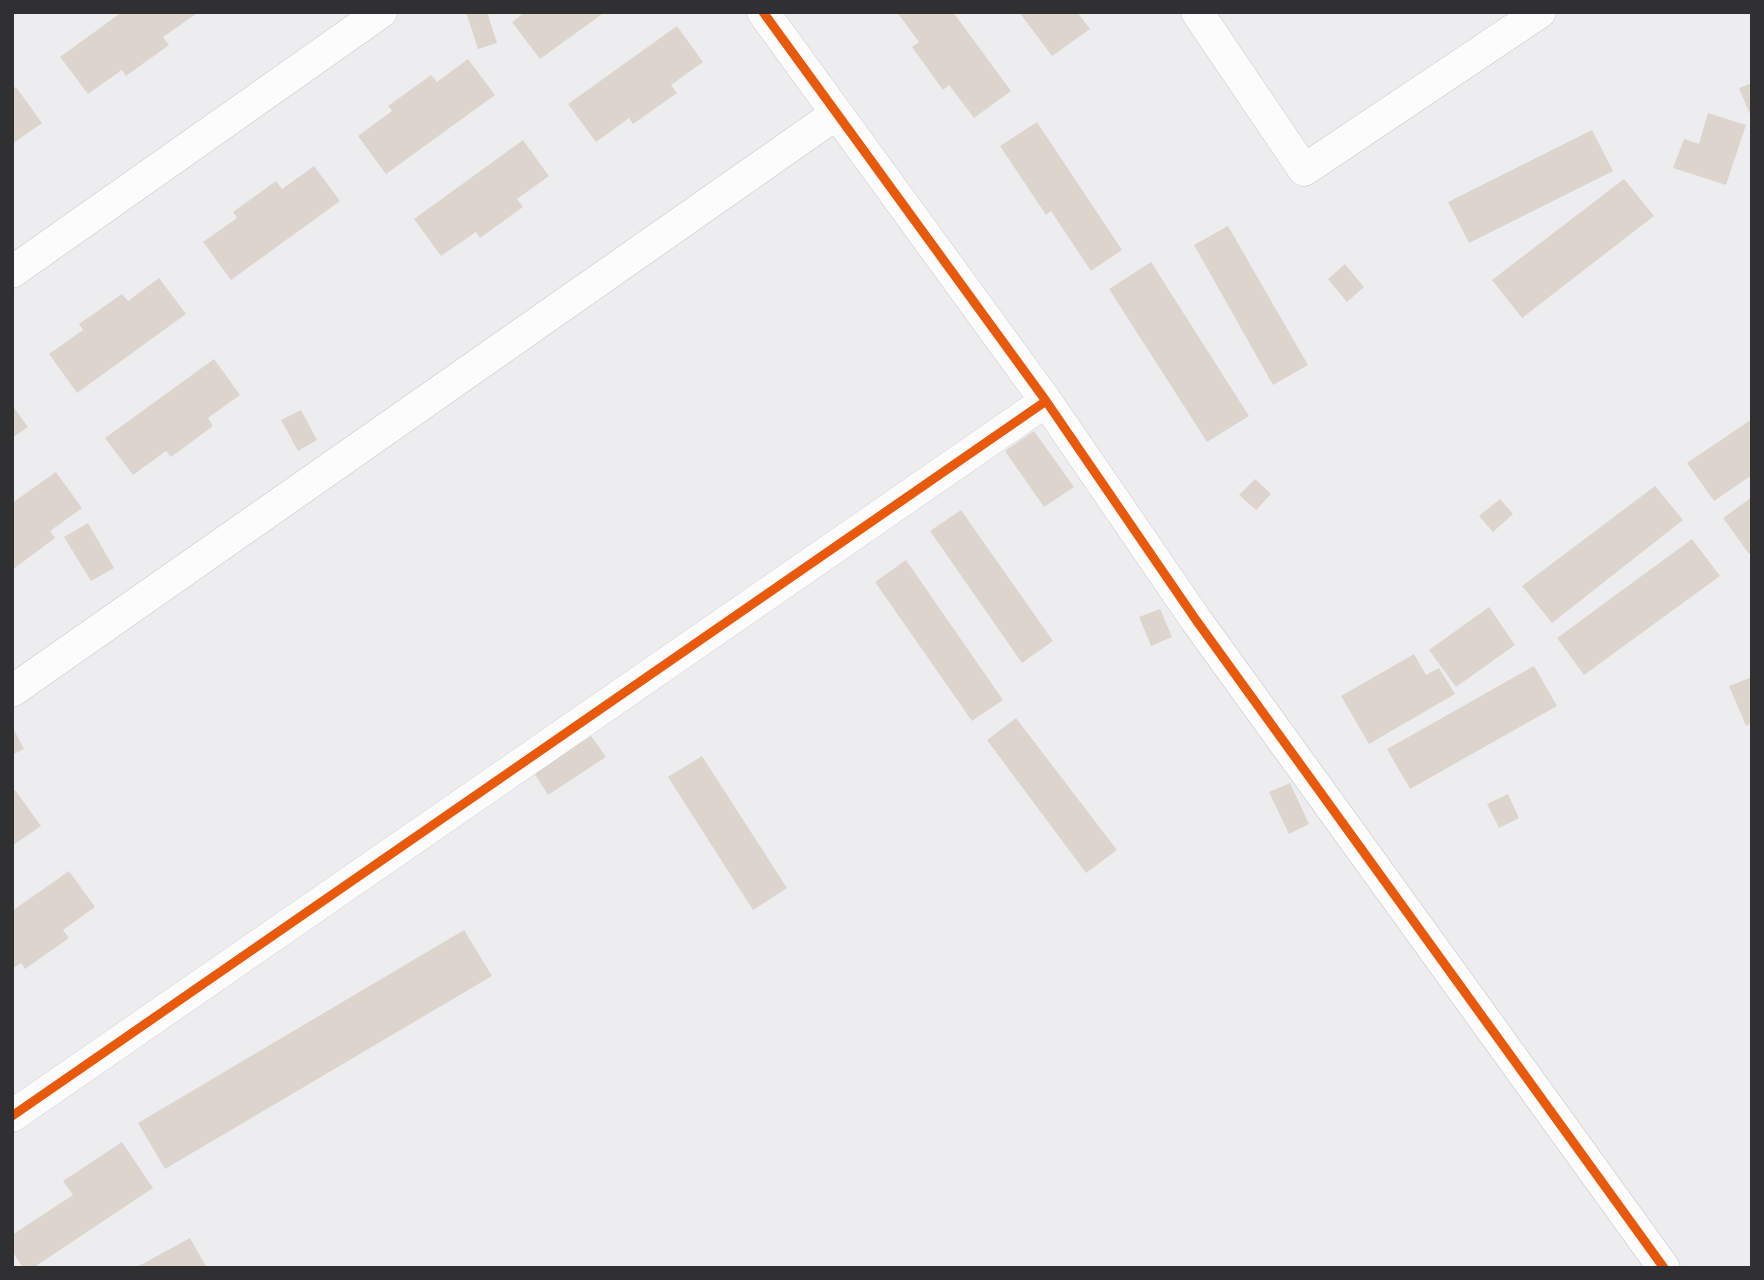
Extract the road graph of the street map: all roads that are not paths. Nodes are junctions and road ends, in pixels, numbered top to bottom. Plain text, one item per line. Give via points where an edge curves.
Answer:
1 (380, 12) edge
2 (763, 12) edge
3 (1197, 12) edge
4 (1540, 12) edge
5 (836, 114) junction
6 (12, 272) edge
7 (1046, 401) junction
8 (12, 691) edge
9 (12, 1116) edge
10 (1664, 1268) edge

1 - 6 street
2 - 5 street
3 - 4 street via 1304,170
5 - 7 street
5 - 8 street
7 - 9 street
7 - 10 street via 1196,621

